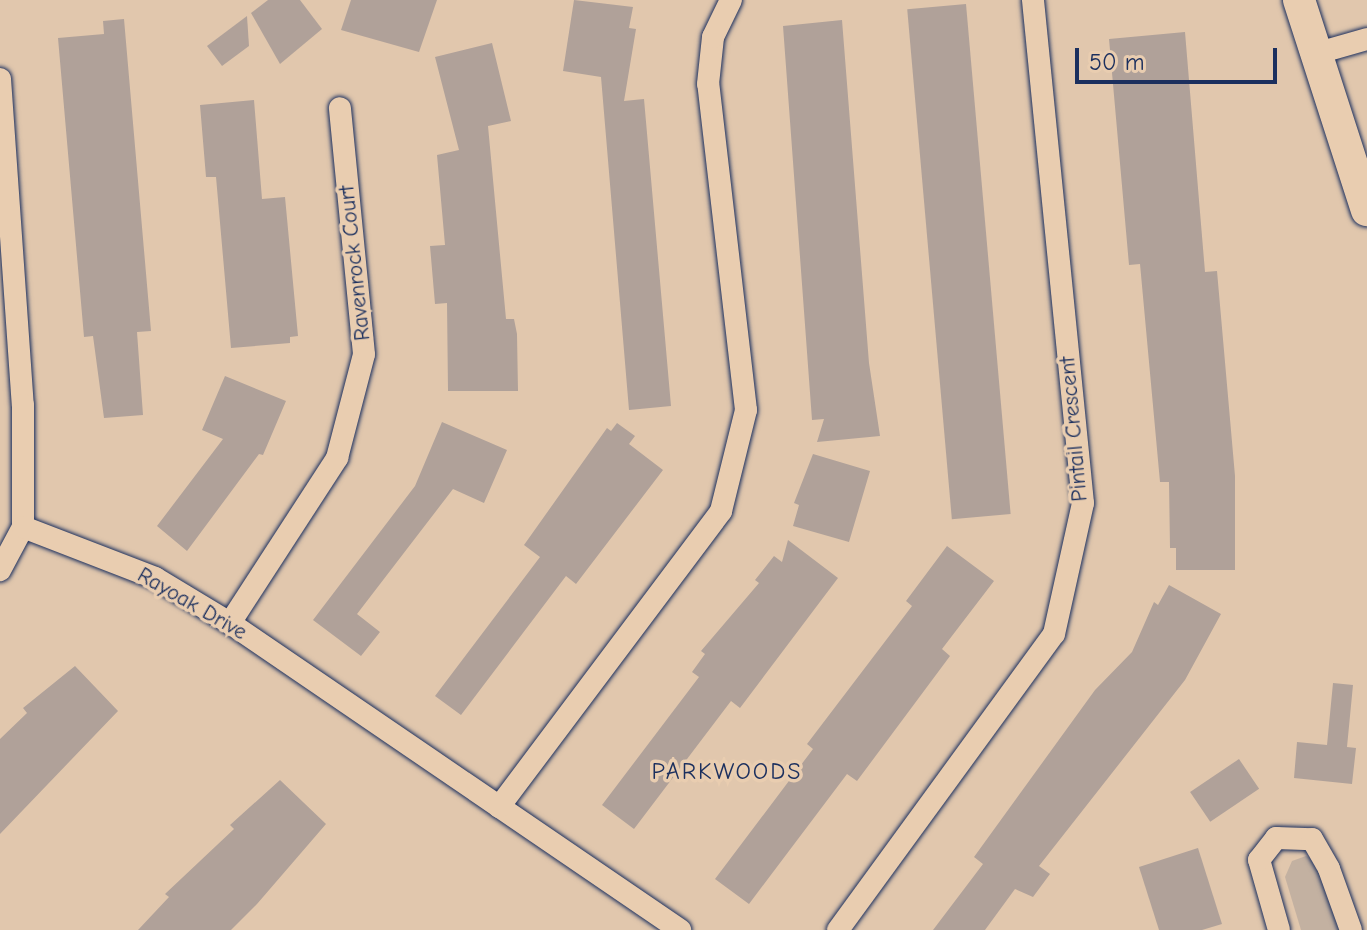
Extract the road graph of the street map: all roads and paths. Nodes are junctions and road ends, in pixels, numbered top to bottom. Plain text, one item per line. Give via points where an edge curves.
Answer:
1 (731, 0) edge
2 (1033, 0) edge
3 (1299, 0) edge
4 (1367, 39) edge
5 (1318, 53) junction
6 (0, 79) edge
7 (340, 108) dead end
8 (1367, 210) edge
9 (23, 527) junction
10 (0, 570) edge
11 (230, 623) junction
12 (499, 807) junction
13 (680, 930) edge
14 (838, 930) edge
15 (1279, 930) edge
16 (1351, 930) edge

1 - 12 street via 713,37 708,84 746,410 721,511
2 - 14 street, Pintail Crescent via 1083,503 1054,634
3 - 5 main road
4 - 5 street
5 - 8 main road
6 - 9 street via 23,405
7 - 11 street, Ravenrock Court via 364,354 337,458
9 - 10 street
9 - 11 street, Rayoak Drive via 155,578
11 - 12 street, Rayoak Drive
12 - 13 street, Rayoak Drive
15 - 16 street via 1263,891 1259,860 1276,838 1312,839

